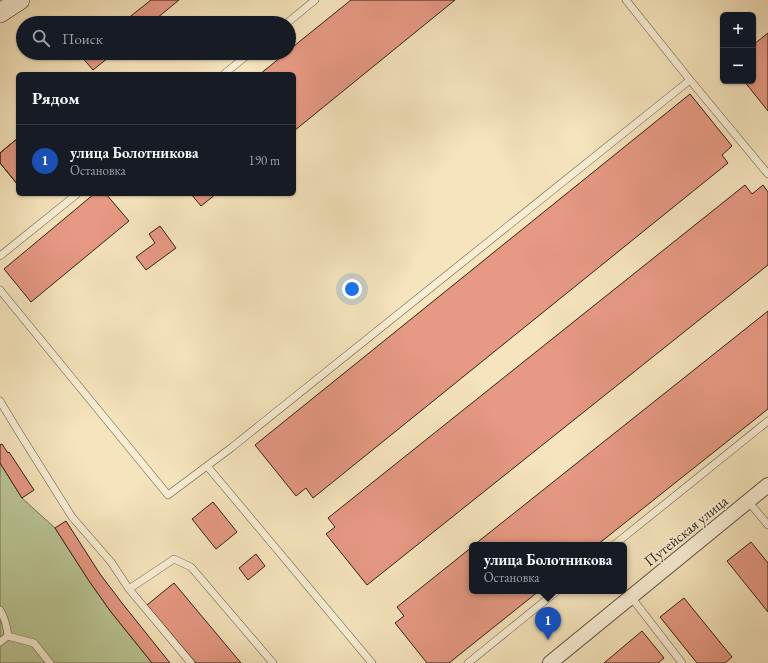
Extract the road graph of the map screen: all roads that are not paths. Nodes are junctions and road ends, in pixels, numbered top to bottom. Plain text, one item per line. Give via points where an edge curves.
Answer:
1 (20, 0) edge
2 (315, 0) edge
3 (626, 0) edge
4 (0, 13) edge
5 (296, 16) edge
6 (241, 60) edge
7 (226, 72) edge
8 (690, 80) junction
9 (768, 174) edge
10 (75, 196) edge
11 (0, 256) edge
12 (0, 290) edge
13 (0, 401) edge
14 (768, 421) edge
15 (207, 466) junction
16 (768, 485) edge
17 (748, 502) junction
18 (768, 525) edge
19 (618, 542) edge
20 (129, 589) junction
21 (553, 594) edge
22 (631, 597) junction
23 (0, 610) edge
24 (8, 636) junction
25 (0, 642) edge
26 (50, 663) edge
27 (190, 663) edge
28 (273, 663) edge
29 (372, 663) edge
30 (468, 663) edge
31 (550, 663) edge
32 (682, 663) edge

1 - 4 street
2 - 5 lane
3 - 8 lane
6 - 7 lane
8 - 9 lane
8 - 15 lane
10 - 11 lane
12 - 15 lane via 168,495
13 - 20 lane via 72,517 111,562
14 - 19 lane
15 - 29 lane
16 - 17 street, Путейская улица
17 - 18 lane
17 - 22 street, Путейская улица
20 - 27 lane
20 - 28 lane via 174,558 191,568
21 - 30 lane
22 - 31 street, Путейская улица
22 - 32 lane
23 - 24 lane
24 - 25 lane
24 - 26 lane via 34,643

